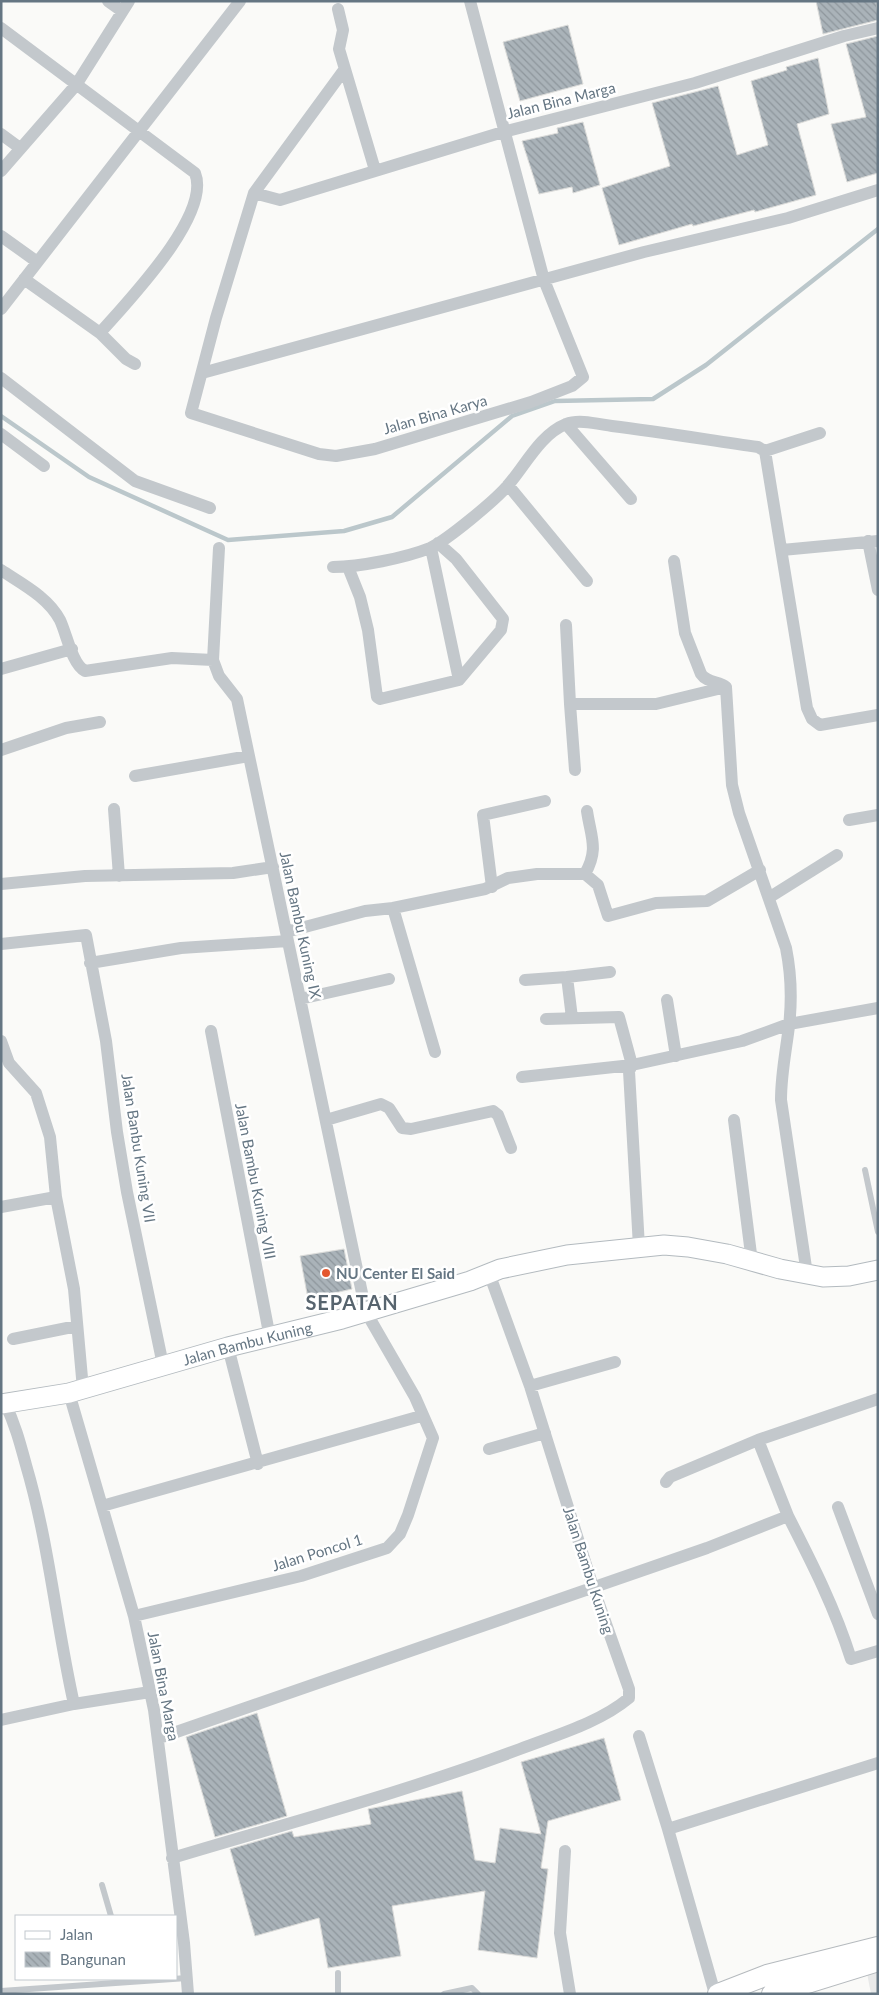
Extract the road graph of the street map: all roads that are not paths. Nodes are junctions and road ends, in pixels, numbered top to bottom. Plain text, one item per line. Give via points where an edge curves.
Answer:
1 (108, 1) edge
2 (470, 1) edge
3 (238, 2) edge
4 (126, 6) edge
5 (338, 9) dead end
6 (1, 28) edge
7 (878, 28) edge
8 (344, 70) junction
9 (76, 85) junction
10 (138, 132) junction
11 (503, 132) junction
12 (1, 134) edge
13 (20, 148) junction
14 (375, 170) junction
15 (1, 171) edge
16 (878, 190) edge
17 (254, 193) junction
18 (1, 236) edge
19 (36, 261) junction
20 (24, 279) junction
21 (544, 280) junction
22 (1, 309) edge
23 (100, 334) junction
24 (135, 364) dead end
25 (202, 373) junction
26 (1, 378) edge
27 (566, 424) junction
28 (820, 433) dead end
29 (1, 434) edge
30 (765, 451) junction
31 (44, 466) dead end
32 (508, 486) junction
33 (631, 500) dead end
34 (210, 508) dead end
35 (873, 541) edge
36 (434, 545) junction
37 (219, 548) dead end
38 (782, 550) junction
39 (674, 561) dead end
40 (333, 567) dead end
41 (348, 567) junction
42 (1, 570) edge
43 (587, 581) dead end
44 (878, 590) edge
45 (566, 625) dead end
46 (72, 649) junction
47 (213, 660) junction
48 (1, 669) edge
49 (460, 680) junction
50 (726, 687) junction
51 (570, 704) junction
52 (878, 715) edge
53 (100, 722) dead end
54 (1, 750) edge
55 (249, 756) junction
56 (575, 770) dead end
57 (135, 776) dead end
58 (546, 801) dead end
59 (114, 809) dead end
60 (588, 811) dead end
61 (878, 815) edge
62 (849, 820) dead end
63 (837, 855) dead end
64 (273, 867) junction
65 (760, 870) junction
66 (585, 874) junction
67 (119, 876) junction
68 (1, 884) edge
69 (492, 887) junction
70 (770, 898) junction
71 (393, 908) junction
72 (287, 936) junction
73 (1, 944) edge
74 (90, 963) junction
75 (610, 972) dead end
76 (567, 976) junction
77 (389, 980) dead end
78 (524, 980) dead end
79 (300, 999) junction
80 (667, 1000) dead end
81 (878, 1008) edge
82 (546, 1018) dead end
83 (572, 1018) junction
84 (789, 1024) junction
85 (211, 1031) dead end
86 (1, 1041) edge
87 (435, 1052) dead end
88 (676, 1056) junction
89 (632, 1065) junction
90 (522, 1077) dead end
91 (326, 1120) junction
92 (734, 1120) dead end
93 (511, 1148) dead end
94 (865, 1170) dead end
95 (56, 1197) junction
96 (1, 1207) edge
97 (878, 1232) edge
98 (639, 1247) junction
99 (752, 1262) junction
100 (878, 1270) edge
101 (489, 1273) junction
102 (807, 1274) junction
103 (366, 1312) junction
104 (77, 1326) junction
105 (270, 1338) junction
106 (13, 1340) dead end
107 (228, 1347) junction
108 (615, 1362) dead end
109 (163, 1365) junction
110 (530, 1386) junction
111 (76, 1391) junction
112 (878, 1398) edge
113 (3, 1404) edge
114 (421, 1416) junction
115 (545, 1432) junction
116 (432, 1433) joint
117 (758, 1440) junction
118 (489, 1449) dead end
119 (258, 1464) junction
120 (666, 1482) dead end
121 (102, 1506) junction
122 (838, 1507) dead end
123 (788, 1516) junction
124 (593, 1587) junction
125 (878, 1614) edge
126 (134, 1616) junction
127 (878, 1651) edge
128 (150, 1692) junction
129 (74, 1704) junction
130 (1, 1720) edge
131 (639, 1736) dead end
132 (159, 1738) junction
133 (878, 1763) edge
134 (668, 1829) junction
135 (564, 1851) dead end
136 (172, 1858) junction
137 (102, 1885) dead end
138 (111, 1915) edge
139 (878, 1947) edge
140 (878, 1961) edge
141 (338, 1973) dead end
142 (178, 1978) edge
143 (187, 1978) junction
144 (131, 1980) edge
145 (803, 1988) edge
146 (1, 1991) edge
147 (188, 1994) edge
148 (338, 1994) edge
149 (444, 1994) edge
150 (478, 1994) edge
151 (570, 1994) edge
152 (716, 1994) edge
153 (772, 1994) edge

1 - 4 street
2 - 11 street
3 - 10 street
4 - 9 street
5 - 8 street via 343,30 339,50
6 - 9 street
7 - 11 street, Jalan Bina Marga via 717,77
8 - 14 street
8 - 17 street
9 - 10 street
9 - 13 street
10 - 19 street
10 - 23 street via 195,173 198,182 187,221 164,258
11 - 14 street, Jalan Bina Marga
11 - 21 street
12 - 13 street
13 - 15 street
14 - 17 street, Jalan Bina Marga via 280,200
16 - 21 street via 788,218 644,252
17 - 25 street
18 - 19 street
19 - 20 street
20 - 22 street
20 - 23 street
21 - 25 street
21 - 25 street, Jalan Bina Karya via 583,376 555,394 375,448 336,456 319,454 191,413
23 - 24 street
26 - 34 street via 135,481
27 - 30 street via 577,422 635,429 758,447
27 - 32 street via 536,449
27 - 33 street
28 - 30 street
29 - 31 street
30 - 38 street
32 - 36 street
32 - 43 street
35 - 38 street
35 - 44 street
36 - 41 street
36 - 49 street
36 - 49 street via 456,559 503,619 501,630
37 - 47 street, Jalan Bambu Kuning IX
38 - 52 street via 807,708 812,719 820,725
39 - 50 street via 685,633 701,674 706,680
40 - 41 street
41 - 49 street via 360,596 368,630 377,697 380,699
42 - 46 street via 46,601 59,618
45 - 51 street
46 - 47 street via 76,665 85,671 172,658
46 - 48 street
47 - 55 street, Jalan Bambu Kuning IX via 219,676 237,699
50 - 51 street via 656,704
50 - 65 street via 732,784
51 - 56 street
53 - 54 street via 66,728
55 - 57 street
55 - 64 street, Jalan Bambu Kuning IX
58 - 69 street via 483,815
59 - 67 street
60 - 66 street via 593,835 593,860
61 - 62 street
63 - 70 street
64 - 67 street via 233,873
64 - 72 street, Jalan Bambu Kuning IX
65 - 66 street via 707,901 656,903 608,916 598,885
65 - 70 street
66 - 69 street via 508,878
67 - 68 street
69 - 71 street
70 - 84 street via 790,969
71 - 72 street via 366,911
71 - 87 street
72 - 74 street via 181,948
72 - 79 street, Jalan Bambu Kuning IX
73 - 74 street, Jalan Banbu Kuning VII via 86,934
74 - 109 street, Jalan Banbu Kuning VII via 106,1041 127,1192
75 - 76 street
76 - 78 street
76 - 83 street
77 - 79 street
79 - 91 street, Jalan Bambu Kuning IX
80 - 88 street
81 - 84 street
82 - 83 street
83 - 89 street via 619,1017
84 - 88 street via 742,1041
84 - 102 street via 781,1100
85 - 105 street, Jalan Bambu Kuning VIII
86 - 95 street, Jalan Bina Marga via 9,1063 36,1093 50,1138
88 - 89 street
89 - 90 street
89 - 98 street via 629,1071 631,1127
91 - 93 street via 382,1104 389,1108 402,1128 412,1129 493,1111 498,1114
91 - 103 street, Jalan Bambu Kuning IX
92 - 99 street
94 - 97 lane
95 - 96 street
95 - 104 street, Jalan Bina Marga via 74,1289
98 - 99 street, Jalan Bambu Kuning via 688,1247
98 - 101 street, Jalan Bambu Kuning via 540,1260
99 - 102 street, Jalan Bambu Kuning
100 - 102 street, Jalan Bambu Kuning via 849,1276
101 - 103 street, Jalan Bambu Kuning
101 - 110 street, Jalan Bambu Kuning
103 - 105 street, Jalan Bambu Kuning
103 - 114 street, Jalan Bambu Kuning IX via 415,1397
104 - 106 street
104 - 111 street, Jalan Bina Marga
105 - 107 street, Jalan Bambu Kuning
107 - 109 street, Jalan Bambu Kuning
107 - 119 street
108 - 110 street
109 - 111 street, Jalan Bambu Kuning
110 - 115 street, Jalan Bambu Kuning
111 - 113 street, Jalan Bambu Kuning
111 - 121 street, Jalan Bina Marga
112 - 117 street
113 - 129 street via 16,1428 38,1505
114 - 116 street, Jalan Bambu Kuning IX
114 - 119 street
115 - 118 street
115 - 124 street, Jalan Bambu Kuning
116 - 126 street, Jalan Poncol 1 via 432,1443 408,1515 400,1534 387,1548 301,1576
117 - 120 street via 670,1477
117 - 123 street
119 - 121 street
121 - 126 street, Jalan Bina Marga
122 - 125 street
123 - 124 street
123 - 127 street via 824,1585 851,1659
124 - 132 street
124 - 136 street, Jalan Bambu Kuning via 629,1689 630,1698 621,1705 575,1728 468,1768
126 - 128 street, Jalan Bina Marga
128 - 129 street
128 - 132 street, Jalan Bina Marga
129 - 130 street
131 - 134 street
132 - 136 street, Jalan Bina Marga
133 - 134 street
134 - 152 street
135 - 151 street via 560,1933
136 - 143 street, Jalan Bina Marga
137 - 138 lane
139 - 152 main road via 767,1975
140 - 145 main road
141 - 148 lane
142 - 143 lane
143 - 147 street, Jalan Bina Marga
144 - 146 lane
145 - 153 main road
149 - 150 lane via 472,1988

